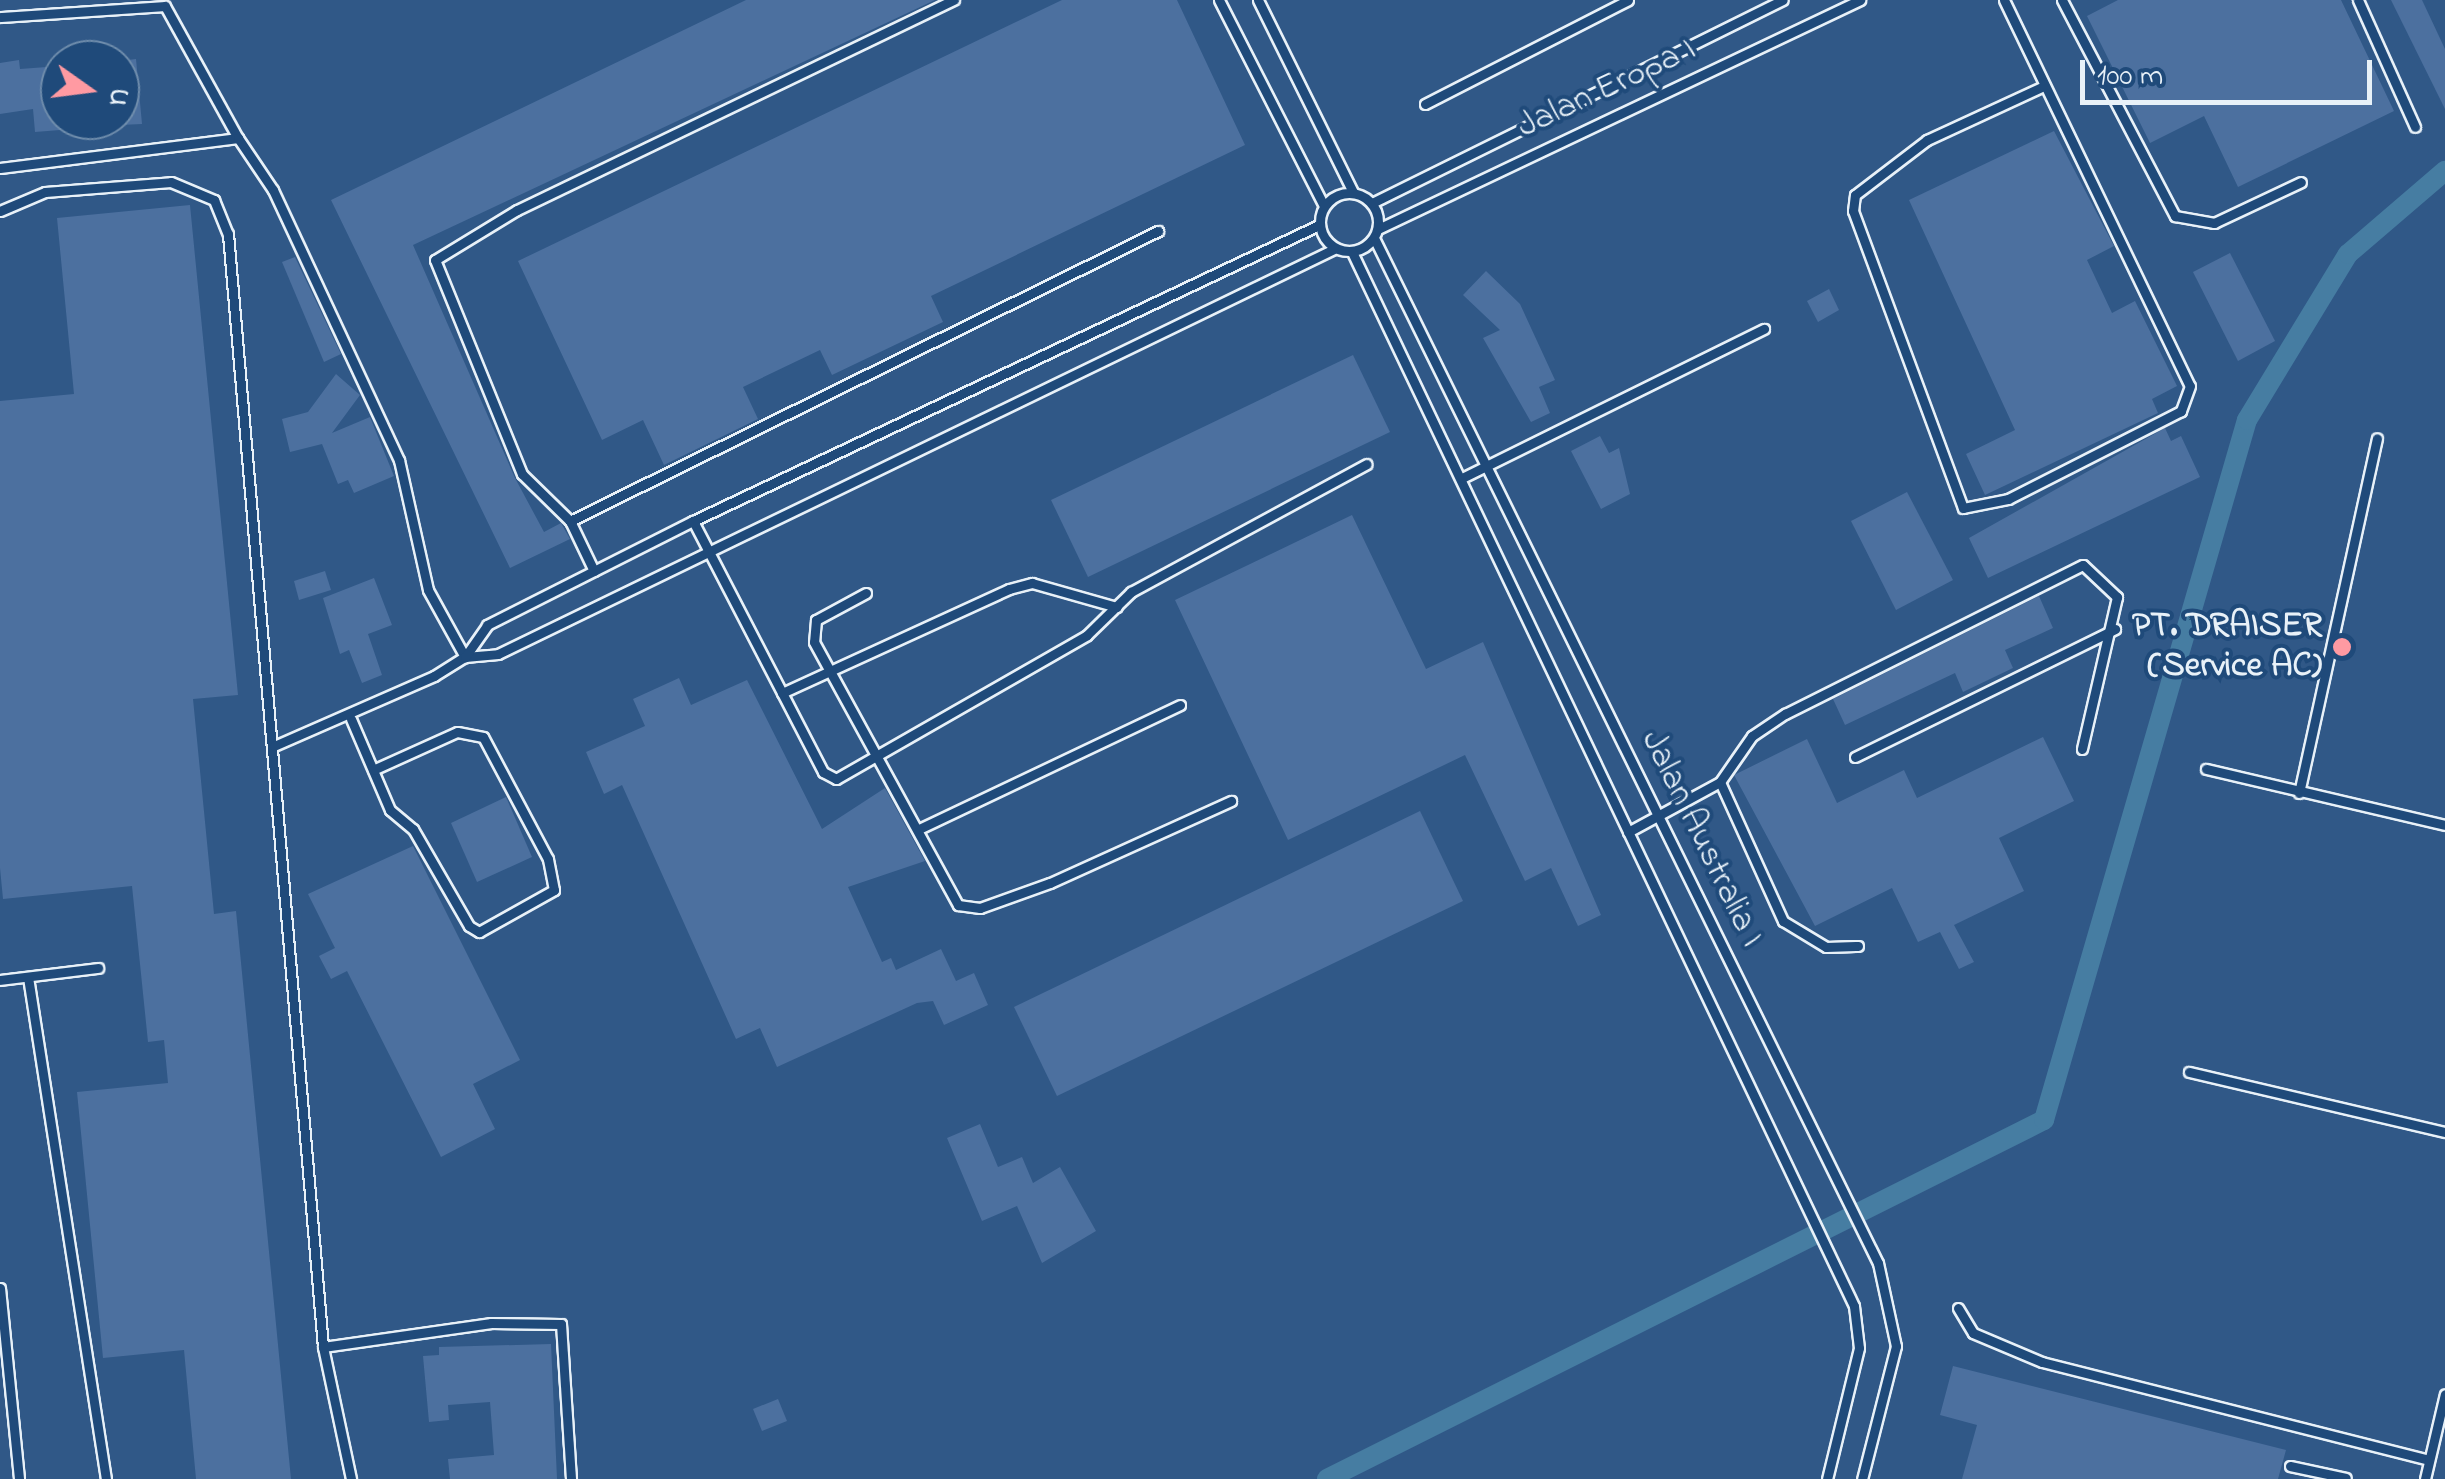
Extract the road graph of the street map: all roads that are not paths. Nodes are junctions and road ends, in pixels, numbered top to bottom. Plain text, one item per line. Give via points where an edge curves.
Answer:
1 (954, 0) edge
2 (1219, 0) edge
3 (1258, 0) edge
4 (1628, 0) edge
5 (1782, 0) edge
6 (1860, 0) edge
7 (2004, 0) edge
8 (2062, 0) edge
9 (2358, 0) edge
10 (164, 3) edge
11 (0, 16) edge
12 (2044, 86) junction
13 (1426, 104) dead end
14 (2415, 126) dead end
15 (238, 138) junction
16 (0, 168) edge
17 (2301, 182) dead end
18 (1353, 192) junction
19 (1372, 203) junction
20 (1324, 206) junction
21 (0, 212) edge
22 (1319, 225) junction
23 (1158, 232) dead end
24 (1376, 234) junction
25 (1334, 249) junction
26 (1352, 252) junction
27 (1764, 329) dead end
28 (2378, 438) dead end
29 (1367, 464) dead end
30 (1492, 464) junction
31 (1462, 478) junction
32 (693, 521) junction
33 (570, 522) junction
34 (710, 550) junction
35 (594, 571) junction
36 (866, 594) dead end
37 (1117, 607) junction
38 (2116, 629) junction
39 (465, 657) junction
40 (826, 673) junction
41 (782, 693) junction
42 (1180, 705) dead end
43 (351, 718) junction
44 (274, 746) junction
45 (2082, 749) dead end
46 (1856, 756) dead end
47 (879, 757) junction
48 (2206, 769) dead end
49 (373, 770) junction
50 (1720, 782) junction
51 (2298, 793) junction
52 (1231, 801) dead end
53 (1658, 815) junction
54 (2445, 826) edge
55 (919, 829) junction
56 (1628, 832) junction
57 (1858, 946) dead end
58 (98, 968) dead end
59 (28, 977) junction
60 (0, 980) edge
61 (2189, 1072) dead end
62 (2445, 1132) edge
63 (0, 1288) edge
64 (1958, 1308) dead end
65 (323, 1348) junction
66 (2445, 1394) edge
67 (2428, 1460) junction
68 (2290, 1466) dead end
69 (19, 1479) edge
70 (106, 1479) edge
71 (350, 1479) edge
72 (572, 1479) edge
73 (1827, 1479) edge
74 (1862, 1479) edge
75 (2348, 1479) edge
76 (2425, 1479) edge

1 - 33 lane via 517,210 435,260 522,474
2 - 20 lane
3 - 18 lane
4 - 13 lane
5 - 19 lane, Jalan Eropa I
6 - 24 lane, Jalan Eropa I
7 - 12 lane
8 - 17 lane via 2175,216 2214,223
9 - 14 lane
10 - 11 lane
10 - 15 lane
12 - 12 lane via 2190,386 2181,410 2008,499 1963,508 1852,211 1855,195 1927,140
15 - 16 lane
15 - 39 lane via 273,190 399,460 428,590
18 - 19 lane
18 - 20 lane
19 - 24 lane, Jalan Australia I
20 - 22 lane
21 - 44 lane via 45,192 99,186 172,182 214,200 228,234
22 - 25 lane
22 - 32 lane
23 - 33 lane
24 - 26 lane
24 - 30 lane, Jalan Australia I
25 - 26 lane
25 - 34 lane
26 - 31 lane, Jalan Australia I
27 - 30 lane
28 - 51 lane
29 - 37 lane
30 - 31 lane
30 - 53 lane, Jalan Australia I
31 - 56 lane, Jalan Australia I
32 - 34 lane
32 - 35 lane
33 - 35 lane
34 - 39 lane via 498,654
34 - 41 lane
35 - 39 lane via 488,625
36 - 40 lane via 810,627
37 - 40 lane via 1032,583
37 - 47 lane via 1086,635
38 - 45 lane
38 - 46 lane
38 - 50 lane via 2108,579 2083,565 2062,572 1785,714 1752,736
39 - 43 lane
40 - 41 lane
40 - 47 lane
41 - 47 lane via 829,777
42 - 55 lane
43 - 44 lane
43 - 49 lane
44 - 65 lane
47 - 55 lane
48 - 51 lane
49 - 49 lane via 468,926 480,932 554,890 548,860 483,737 456,732
50 - 53 lane
50 - 57 lane via 1783,921 1826,947
51 - 54 lane
52 - 55 lane via 980,908 958,904
53 - 56 lane
53 - 74 lane, Jalan Australia I via 1894,1307 1896,1346
56 - 73 lane, Jalan Australia I via 1830,1251 1859,1348
58 - 59 lane
59 - 60 lane
59 - 70 lane
61 - 62 lane
63 - 69 lane
64 - 67 lane via 1973,1334 2042,1362
65 - 71 lane
65 - 72 lane via 508,1321 561,1324
66 - 67 lane
67 - 76 lane
68 - 75 lane

